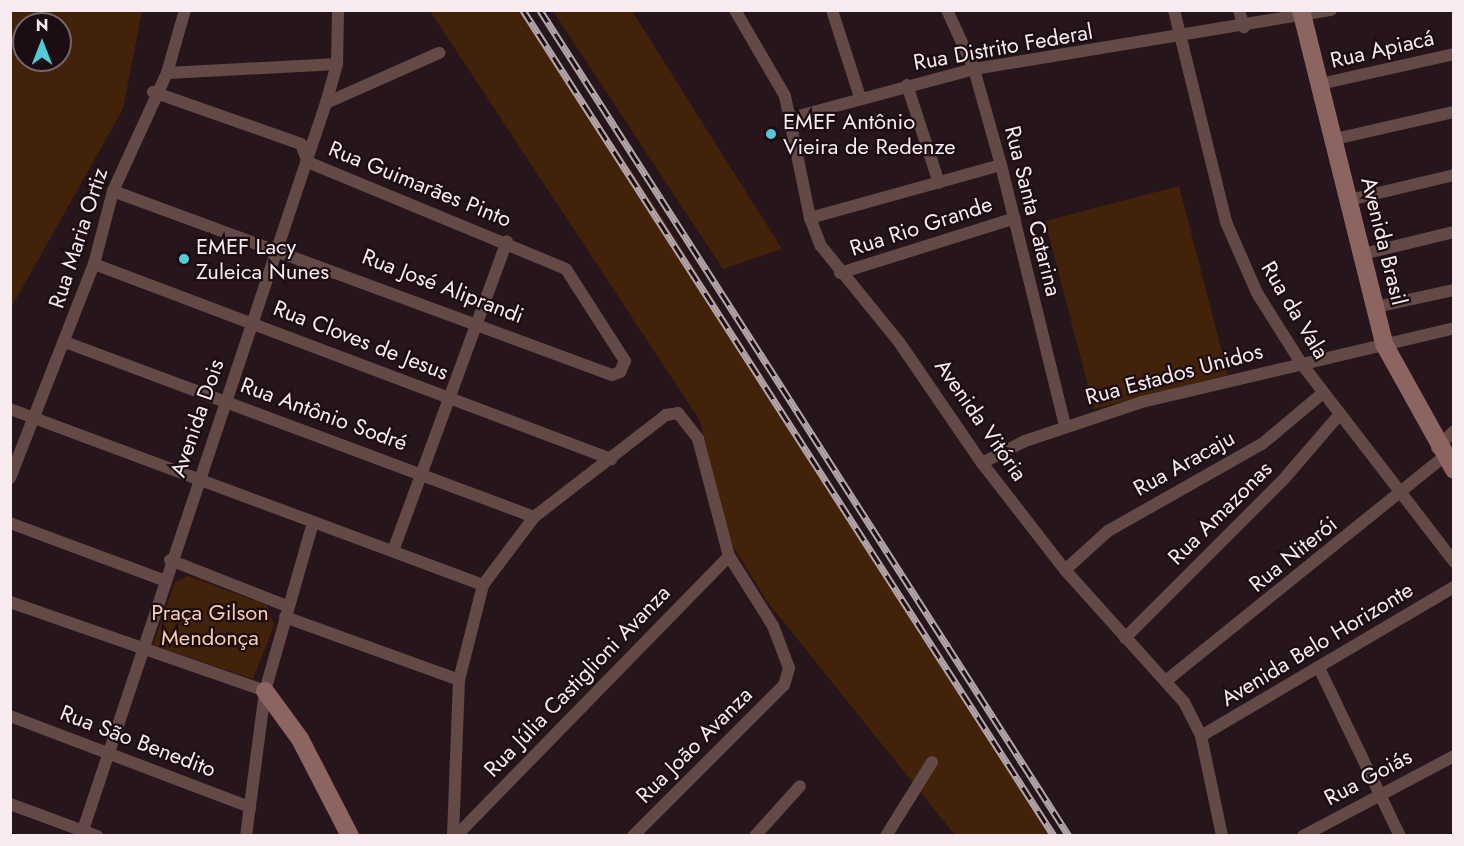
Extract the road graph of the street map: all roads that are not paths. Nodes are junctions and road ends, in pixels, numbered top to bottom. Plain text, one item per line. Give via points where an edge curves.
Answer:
1 (185, 10) edge
2 (338, 10) edge
3 (735, 10) edge
4 (832, 10) edge
5 (947, 10) edge
6 (1174, 10) edge
7 (1239, 10) edge
8 (1331, 10) edge
9 (1302, 13) edge
10 (1244, 27) junction
11 (1183, 39) junction
12 (439, 53) dead end
13 (1454, 54) edge
14 (337, 64) junction
15 (974, 69) junction
16 (167, 73) junction
17 (1320, 84) junction
18 (907, 85) junction
19 (153, 92) junction
20 (860, 97) junction
21 (326, 103) junction
22 (1454, 112) edge
23 (791, 118) junction
24 (1335, 139) junction
25 (308, 162) junction
26 (1001, 165) junction
27 (1454, 175) edge
28 (939, 183) junction
29 (113, 190) junction
30 (1349, 200) junction
31 (810, 218) junction
32 (1015, 218) junction
33 (1454, 232) edge
34 (507, 241) junction
35 (278, 247) junction
36 (1363, 254) junction
37 (94, 264) junction
38 (840, 273) junction
39 (1454, 290) edge
40 (1376, 307) junction
41 (476, 320) junction
42 (252, 322) junction
43 (1454, 328) edge
44 (65, 342) junction
45 (1384, 344) junction
46 (1301, 363) junction
47 (620, 372) joint
48 (1323, 393) junction
49 (448, 396) junction
50 (225, 401) junction
51 (10, 410) edge
52 (1340, 414) junction
53 (31, 418) junction
54 (1065, 426) junction
55 (1454, 431) edge
56 (1445, 458) edge
57 (611, 459) junction
58 (982, 463) junction
59 (421, 471) junction
60 (10, 478) edge
61 (198, 483) junction
62 (1399, 493) junction
63 (534, 517) junction
64 (313, 523) junction
65 (10, 524) edge
66 (393, 551) junction
67 (729, 556) junction
68 (170, 560) junction
69 (1454, 562) edge
70 (1065, 570) junction
71 (163, 580) junction
72 (483, 585) junction
73 (1454, 587) edge
74 (10, 602) edge
75 (286, 612) junction
76 (1125, 638) junction
77 (141, 647) junction
78 (1320, 670) junction
79 (459, 680) junction
80 (1167, 680) junction
81 (265, 691) junction
82 (10, 717) edge
83 (1200, 736) junction
84 (107, 750) junction
85 (1454, 756) edge
86 (932, 762) dead end
87 (800, 786) dead end
88 (1378, 794) junction
89 (10, 804) edge
90 (250, 807) junction
91 (82, 833) edge
92 (97, 836) edge
93 (246, 836) edge
94 (350, 836) edge
95 (455, 836) edge
96 (633, 836) edge
97 (755, 836) edge
98 (886, 836) edge
99 (1222, 836) edge
100 (1303, 836) edge
101 (1400, 836) edge

1 - 16 street, Rua Maria Ortiz
2 - 14 street, Avenida Dois
3 - 23 street, Avenida Vitória via 773,69
4 - 20 street
5 - 15 street, Rua Santa Catarina
6 - 11 street, Rua da Vala
7 - 10 street
8 - 9 street, Rua Distrito Federal
9 - 10 street, Rua Distrito Federal
9 - 17 street, Avenida Brasil
10 - 11 street, Rua Distrito Federal
11 - 15 street, Rua Distrito Federal
11 - 46 street, Rua da Vala via 1204,147 1233,241 1257,293
12 - 21 street
13 - 17 street, Rua Apiacá
14 - 16 street
14 - 21 street, Avenida Dois
15 - 18 street, Rua Distrito Federal
15 - 26 street, Rua Santa Catarina
16 - 19 street, Rua Maria Ortiz
17 - 24 street, Avenida Brasil
18 - 20 street, Rua Distrito Federal
18 - 28 street
19 - 25 street, Rua Guimarães Pinto via 301,144
19 - 29 street, Rua Maria Ortiz
20 - 23 street, Rua Distrito Federal
21 - 25 street, Avenida Dois
22 - 24 street
23 - 31 street, Avenida Vitória
24 - 30 street, Avenida Brasil
25 - 34 street, Rua Guimarães Pinto
25 - 35 street, Avenida Dois
26 - 28 street
26 - 32 street, Rua Santa Catarina
27 - 30 street
28 - 31 street
29 - 35 street, Rua José Aliprandi
29 - 37 street, Rua Maria Ortiz
30 - 36 street, Avenida Brasil
31 - 38 street, Avenida Vitória
32 - 38 street, Rua Rio Grande
32 - 54 street, Rua Santa Catarina
33 - 36 street
34 - 41 street
34 - 47 street, Rua Guimarães Pinto via 567,270 625,361
35 - 41 street, Rua José Aliprandi
35 - 42 street, Avenida Dois
36 - 40 street, Avenida Brasil
37 - 42 street, Rua Cloves de Jesus
37 - 44 street, Rua Maria Ortiz
38 - 58 street, Avenida Vitória via 899,342
39 - 40 street
40 - 45 street, Avenida Brasil
41 - 47 street, Rua José Aliprandi via 612,375
41 - 49 street
42 - 49 street, Rua Cloves de Jesus
42 - 50 street, Avenida Dois
43 - 45 street, Rua Estados Unidos
44 - 50 street, Rua Antônio Sodré
44 - 53 street, Rua Maria Ortiz
45 - 46 street, Rua Estados Unidos
45 - 56 street, Avenida Brasil
46 - 48 street, Rua da Vala
46 - 54 street, Rua Estados Unidos
48 - 52 street, Rua da Vala
48 - 70 street, Rua Aracaju via 1262,444 1108,531
49 - 57 street, Rua Cloves de Jesus
49 - 59 street
50 - 59 street, Rua Antônio Sodré
50 - 61 street, Avenida Dois
51 - 53 street
52 - 62 street, Rua da Vala
52 - 76 street, Rua Amazonas via 1283,480
53 - 60 street, Rua Maria Ortiz
53 - 61 street
54 - 58 street, Rua Estados Unidos
55 - 56 street, Rua Niterói
56 - 62 street, Rua Niterói
57 - 63 street, Rua Júlia Castiglioni Avanza
57 - 67 street, Rua Júlia Castiglioni Avanza via 666,415 678,412 692,426
58 - 70 street, Avenida Vitória
59 - 63 street, Rua Antônio Sodré
59 - 66 street
61 - 64 street
61 - 68 street, Avenida Dois
62 - 69 street, Rua da Vala
62 - 80 street, Rua Niterói
63 - 72 street, Rua Júlia Castiglioni Avanza
64 - 66 street
64 - 75 street
65 - 71 street
66 - 72 street
67 - 95 street, Rua Júlia Castiglioni Avanza
67 - 96 street, Rua João Avanza via 785,649 789,668 784,685
68 - 71 street, Avenida Dois
68 - 75 street
70 - 76 street, Avenida Vitória
71 - 77 street, Avenida Dois
72 - 79 street, Rua Júlia Castiglioni Avanza
73 - 78 street, Avenida Belo Horizonte
74 - 77 street
75 - 79 street
75 - 81 street
76 - 80 street, Avenida Vitória
77 - 81 street
77 - 84 street, Avenida Dois
78 - 83 street, Avenida Belo Horizonte
78 - 88 street
79 - 95 street, Rua Júlia Castiglioni Avanza
80 - 83 street, Avenida Vitória via 1194,716
81 - 90 street
81 - 94 street via 300,739
82 - 84 street, Rua São Benedito
83 - 99 street, Avenida Vitória
84 - 90 street, Rua São Benedito
84 - 91 street, Avenida Dois
85 - 88 street, Rua Goiás
86 - 98 street
87 - 97 street
88 - 100 street, Rua Goiás
88 - 101 street
89 - 91 street
90 - 93 street
91 - 92 street

